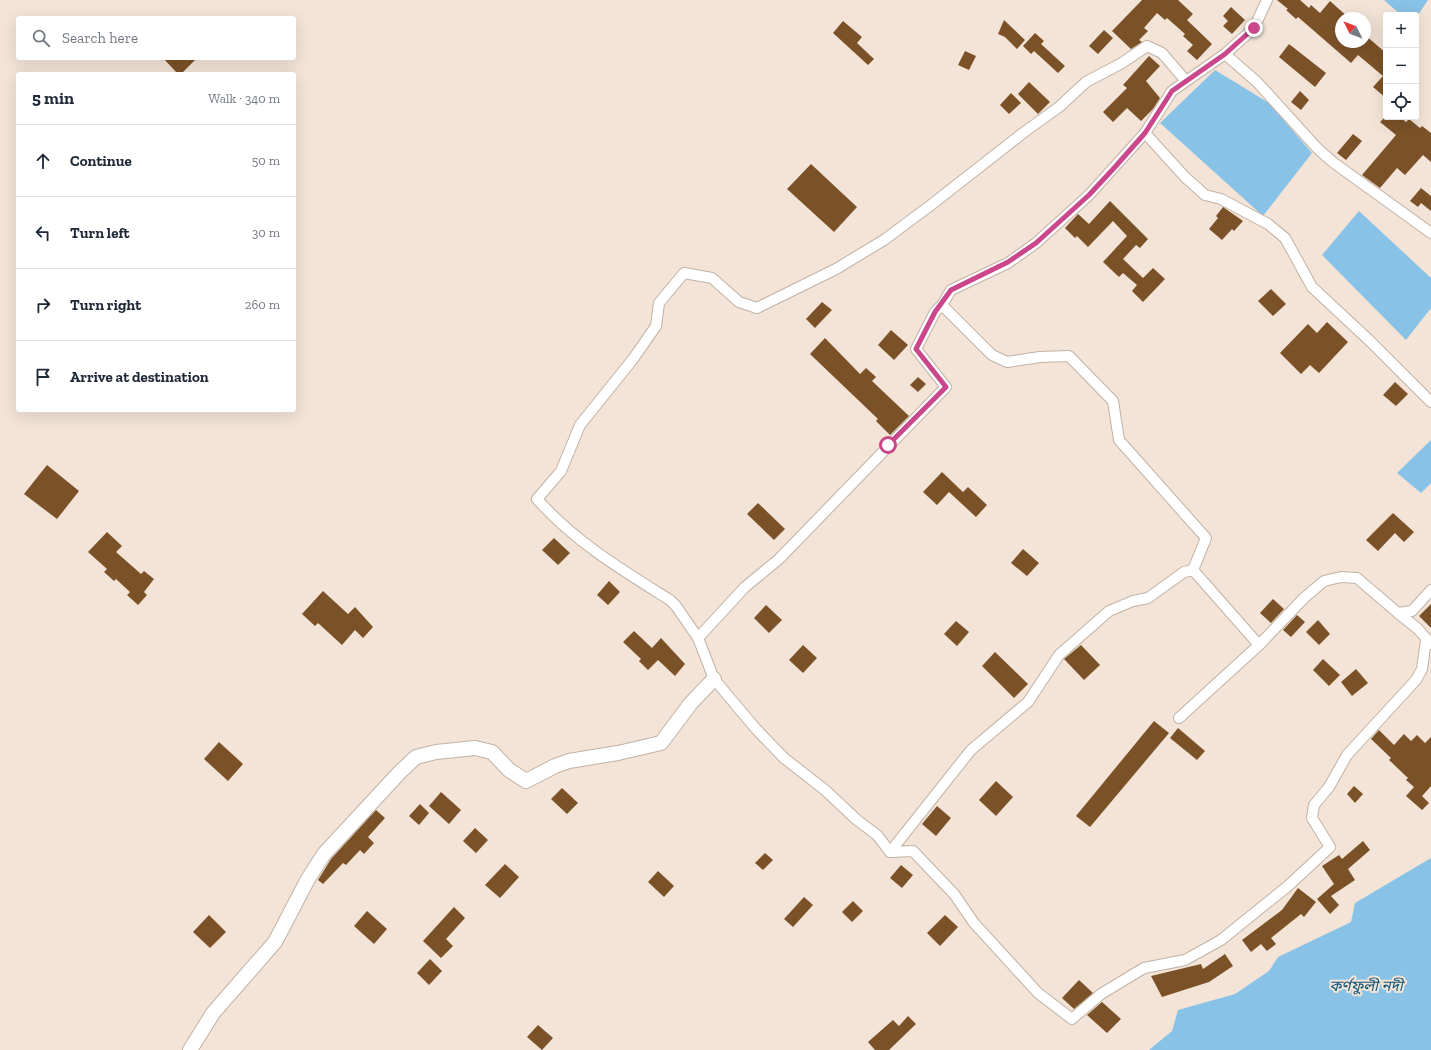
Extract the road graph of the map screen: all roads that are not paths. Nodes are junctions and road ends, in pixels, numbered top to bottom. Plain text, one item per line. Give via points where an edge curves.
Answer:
1 (1267, 0) edge
2 (1225, 54) junction
3 (1186, 82) junction
4 (1145, 133) junction
5 (1431, 233) edge
6 (942, 305) junction
7 (1431, 402) edge
8 (1193, 570) junction
9 (1431, 590) edge
10 (1398, 612) junction
11 (698, 638) junction
12 (1429, 642) edge
13 (1259, 645) junction
14 (714, 679) junction
15 (1180, 718) dead end
16 (890, 852) junction
17 (190, 1050) edge

1 - 2 street via 1254,28
2 - 3 street
2 - 5 street via 1257,82 1334,163
3 - 4 street via 1172,91
3 - 11 street via 1162,54 1147,46 1086,82 1059,107 884,240 836,269 756,308 739,302 712,278 684,273 659,303 656,326 580,425 561,471 537,499 554,519 602,557 670,600
4 - 6 street via 1089,195 1036,243 1008,262 951,290
4 - 7 street via 1185,177 1205,194 1268,224 1285,238 1312,287
6 - 8 street via 992,355 1007,362 1069,356 1113,401 1119,440 1206,538
6 - 11 street via 935,312 916,349 946,387 779,559 745,587
8 - 13 street
8 - 16 street via 1184,572 1148,598 1132,601 1109,611 1060,655 1028,702 971,750
9 - 10 street via 1412,611
10 - 12 street
10 - 13 street via 1357,578 1341,577 1324,581
11 - 14 street
12 - 16 street via 1422,670 1416,680 1347,754 1329,787 1314,805 1312,818 1330,847 1293,882 1221,940 1185,960 1144,968 1102,994 1072,1019 1038,993 974,923 954,894 913,850
13 - 15 street
14 - 16 street via 784,758 877,835
14 - 17 street via 691,703 662,743 570,761 526,781 509,770 492,752 475,748 416,757 324,854 275,942 213,1013

